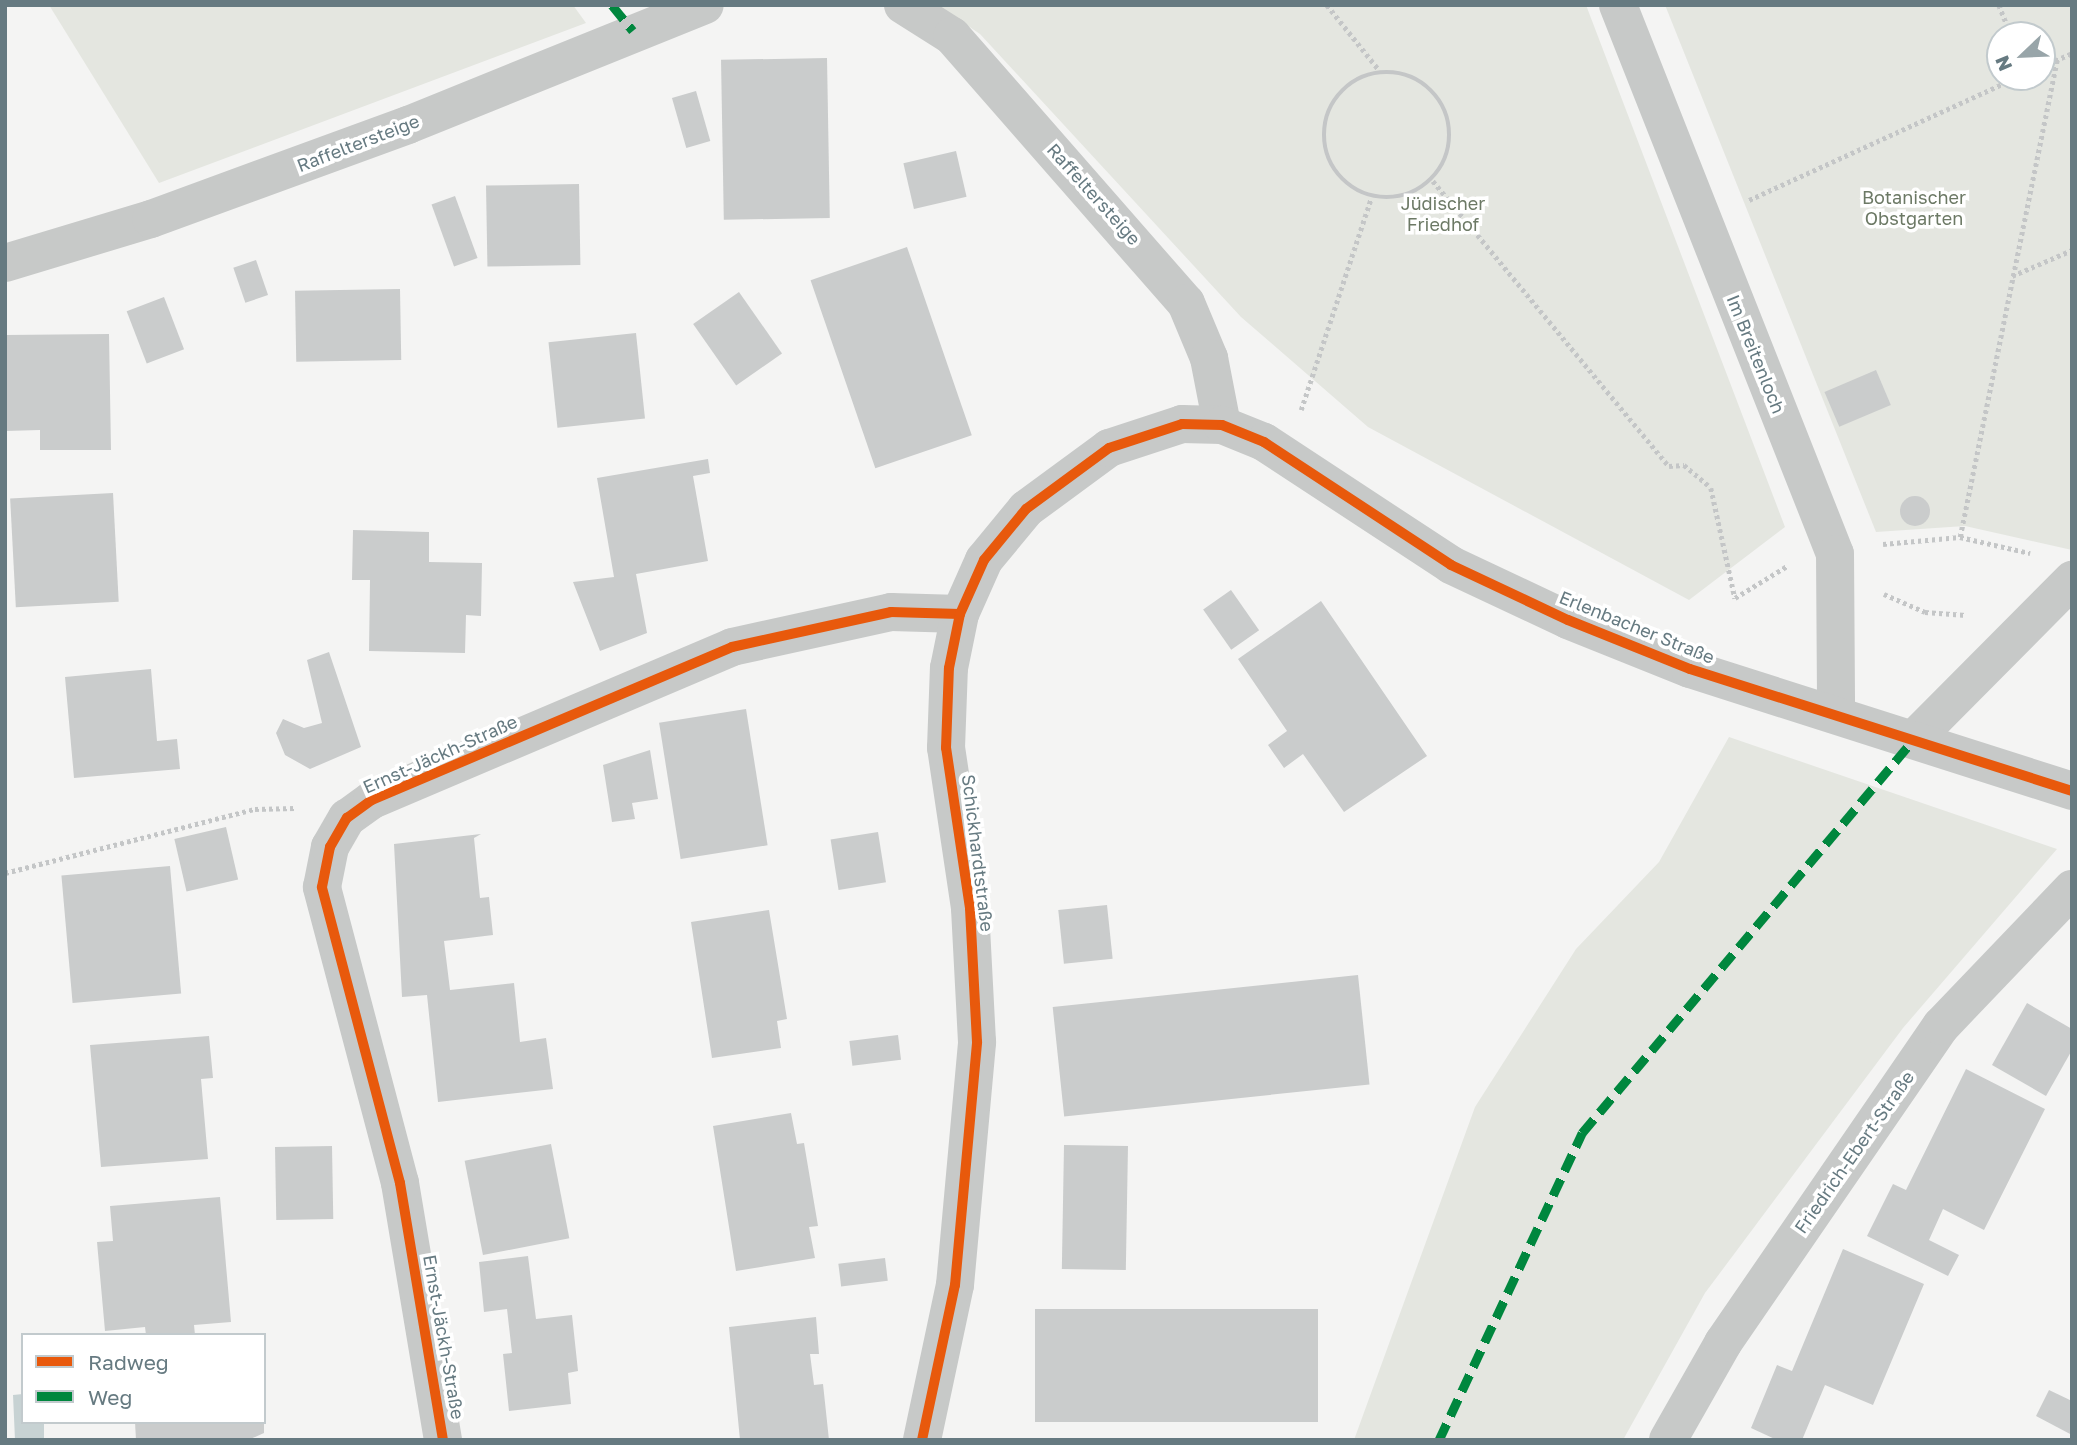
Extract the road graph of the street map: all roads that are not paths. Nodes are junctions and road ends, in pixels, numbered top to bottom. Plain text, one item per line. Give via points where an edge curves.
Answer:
1 (705, 5) edge
2 (903, 5) edge
3 (1618, 5) edge
4 (5, 263) edge
5 (1222, 425) junction
6 (2072, 580) edge
7 (960, 614) junction
8 (1836, 713) junction
9 (1914, 738) junction
10 (2072, 791) edge
11 (2072, 888) edge
12 (443, 1440) edge
13 (922, 1440) edge
14 (1668, 1440) edge

1 - 4 street, Raffeltersteige via 396,130 151,219
2 - 5 street, Raffeltersteige via 952,36 1186,303 1209,358
3 - 8 street, Im Breitenloch via 1839,573
5 - 7 street, Schickhardtstraße via 1151,431 1063,476 984,560
5 - 8 street, Erlenbacher Straße via 1287,456 1451,565 1568,620 1690,669
6 - 9 street
7 - 12 street, Ernst-Jäckh-Straße via 891,612 732,648 372,800 347,818 330,847 322,887 400,1183
7 - 13 street, Schickhardtstraße via 949,668 946,748 970,908 977,1042 955,1285
8 - 9 street, Erlenbacher Straße
9 - 10 street, Erlenbacher Straße
11 - 14 street, Friedrich-Ebert-Straße via 1941,1026 1723,1343

